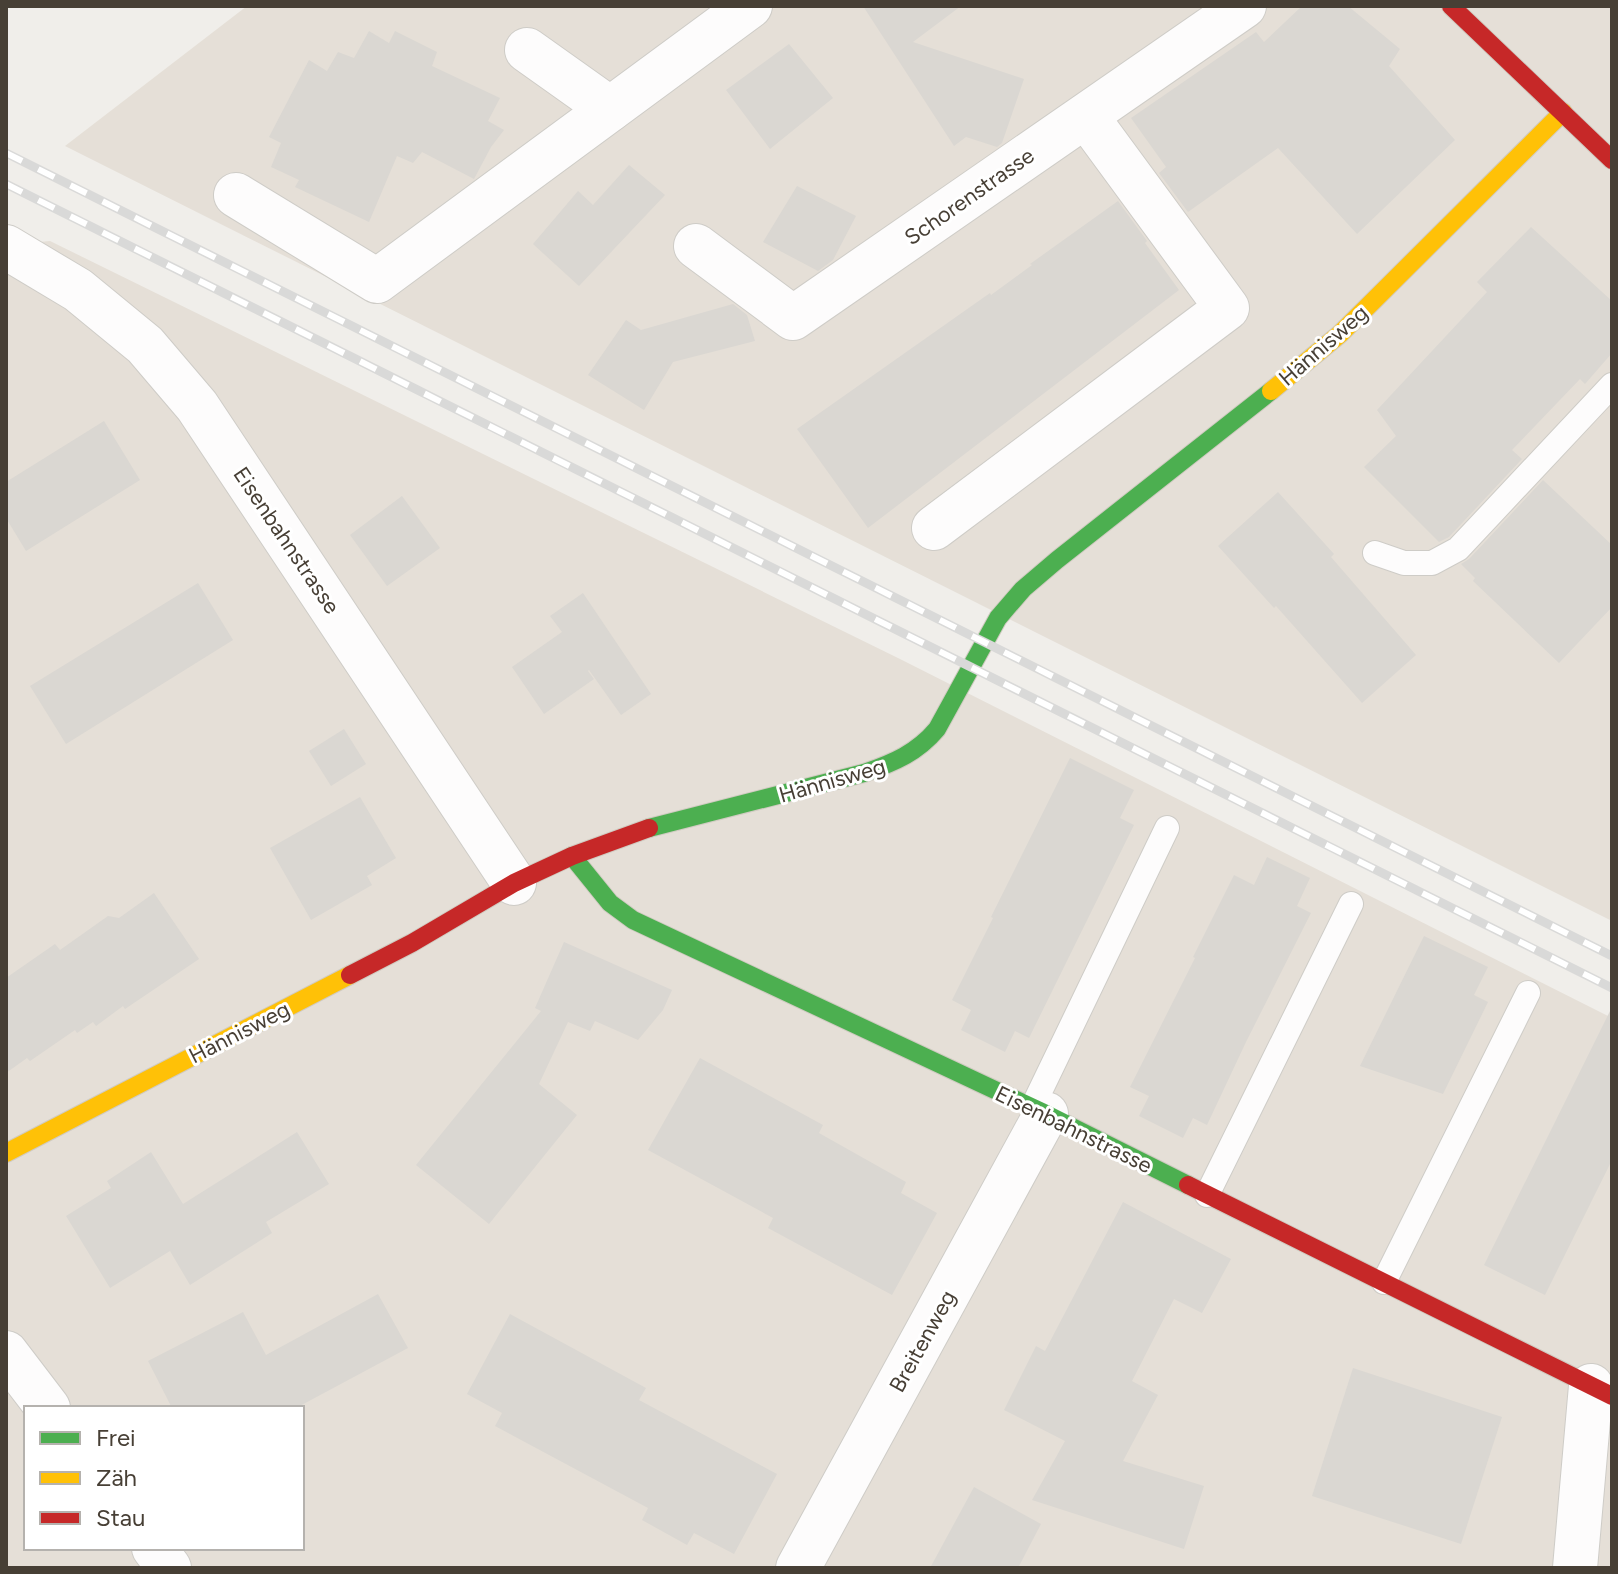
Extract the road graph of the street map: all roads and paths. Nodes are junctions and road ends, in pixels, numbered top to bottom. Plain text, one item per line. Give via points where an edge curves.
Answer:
1 (750, 6) edge
2 (1244, 6) edge
3 (1451, 6) edge
4 (527, 50) dead end
5 (610, 109) junction
6 (1563, 112) junction
7 (1086, 116) junction
8 (1612, 160) edge
9 (236, 195) dead end
10 (696, 246) dead end
11 (6, 247) edge
12 (1612, 385) edge
13 (934, 528) dead end
14 (1375, 553) dead end
15 (1167, 828) dead end
16 (572, 856) junction
17 (514, 883) junction
18 (1351, 904) dead end
19 (1528, 993) dead end
20 (1039, 1111) junction
21 (6, 1153) edge
22 (1207, 1195) junction
23 (1384, 1282) junction
24 (6, 1353) edge
25 (1601, 1391) edge
26 (46, 1406) edge
27 (156, 1550) edge
28 (169, 1568) edge
29 (798, 1568) edge
30 (1575, 1568) edge

1 - 5 street
2 - 7 street, Schorenstrasse
3 - 6 street
4 - 5 street
5 - 9 street via 377,281
6 - 8 street
6 - 16 street, Hännisweg via 1340,334 1023,589 998,618 945,716 921,748 864,773 641,830
7 - 10 street, Schorenstrasse via 793,318
7 - 13 street via 1227,308
11 - 17 street, Eisenbahnstrasse via 78,290 145,345 197,406
12 - 14 lane via 1458,549 1432,563 1404,563
15 - 20 lane
16 - 17 street, Hännisweg
16 - 20 street, Eisenbahnstrasse via 610,903 633,920
17 - 21 street, Hännisweg via 412,943
18 - 22 lane
19 - 23 lane
20 - 22 street, Eisenbahnstrasse
20 - 29 street, Breitenweg
22 - 23 street, Eisenbahnstrasse
23 - 25 street, Eisenbahnstrasse
24 - 26 street
25 - 30 street, Eisenbahnstrasse
27 - 28 street

